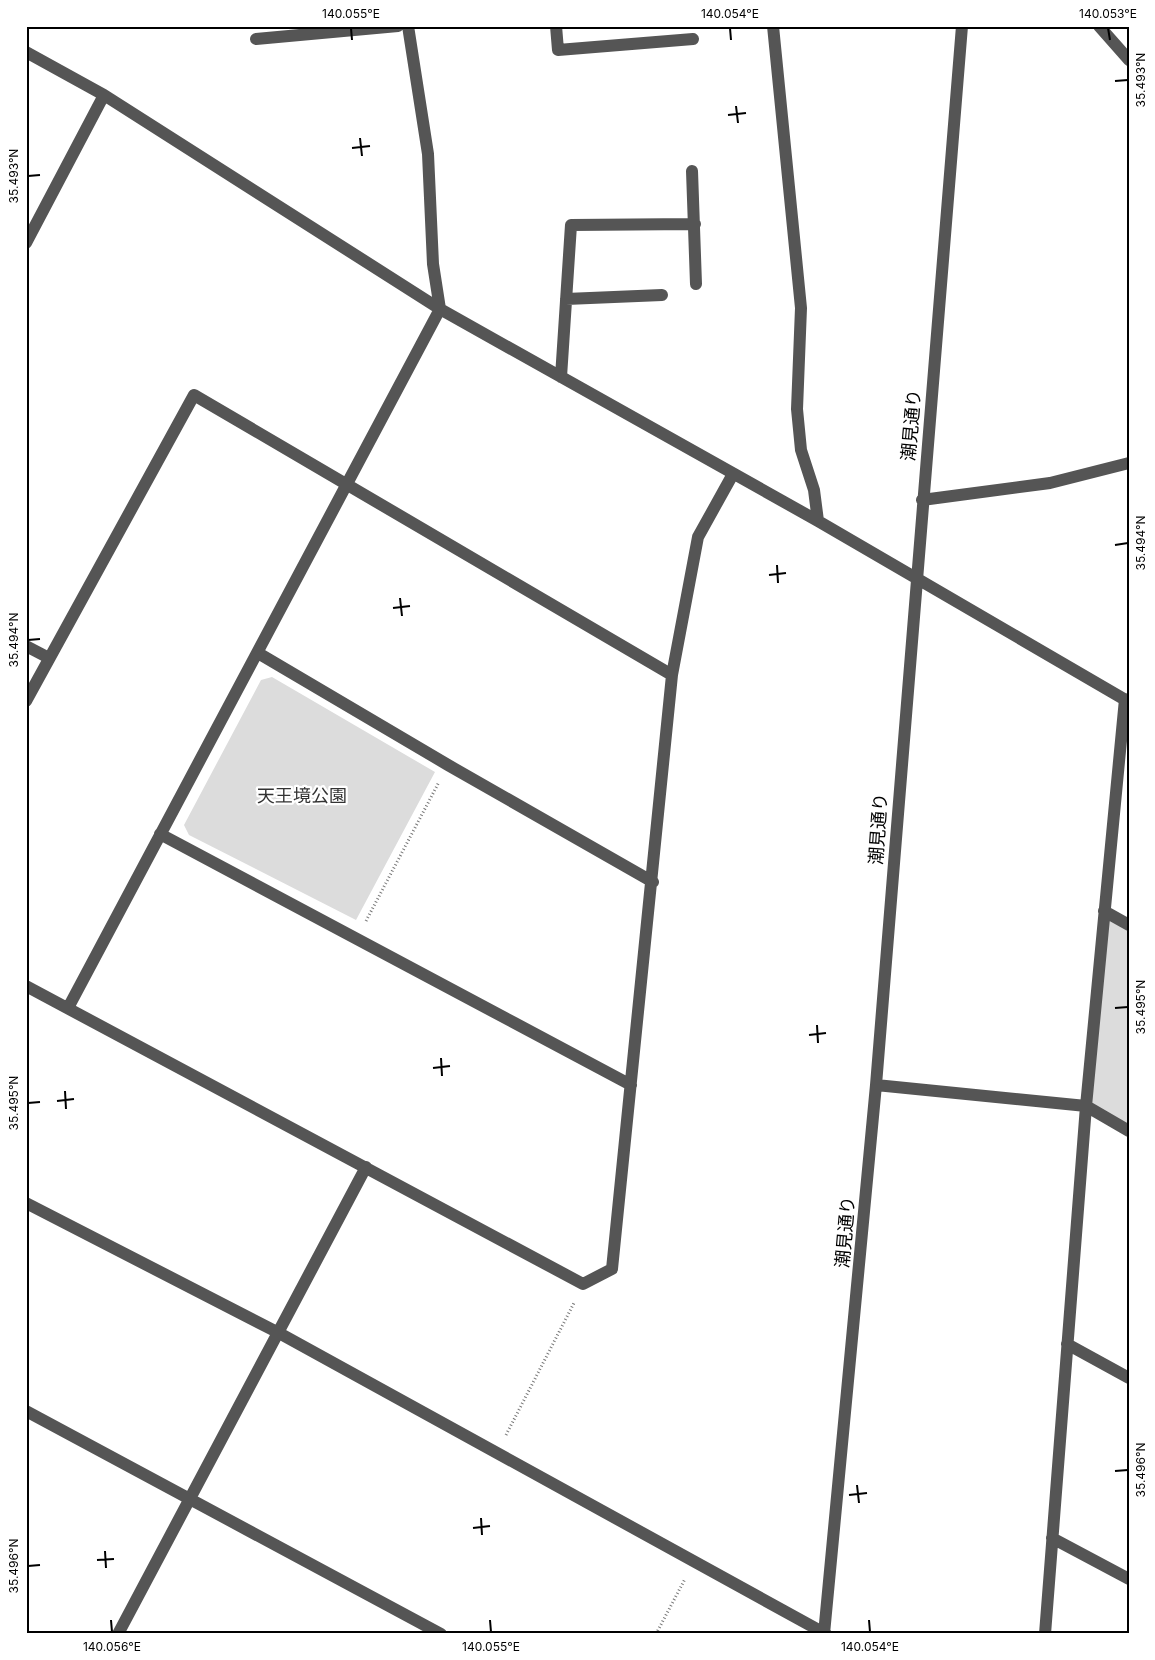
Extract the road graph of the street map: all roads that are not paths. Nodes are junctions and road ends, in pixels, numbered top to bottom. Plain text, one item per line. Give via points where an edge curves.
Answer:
1 (398, 26) edge
2 (408, 26) edge
3 (556, 26) edge
4 (773, 26) edge
5 (962, 26) edge
6 (1099, 26) edge
7 (256, 39) dead end
8 (693, 39) dead end
9 (26, 52) edge
10 (1129, 60) edge
11 (104, 95) junction
12 (692, 170) dead end
13 (695, 224) junction
14 (26, 243) edge
15 (696, 284) dead end
16 (662, 295) dead end
17 (566, 299) junction
18 (440, 309) junction
19 (561, 377) junction
20 (1129, 463) edge
21 (733, 474) junction
22 (347, 486) junction
23 (922, 500) junction
24 (818, 521) junction
25 (916, 578) junction
26 (26, 646) edge
27 (258, 653) junction
28 (50, 658) junction
29 (672, 675) junction
30 (1127, 700) edge
31 (26, 701) edge
32 (160, 834) junction
33 (653, 882) junction
34 (1104, 911) junction
35 (1129, 925) edge
36 (26, 986) edge
37 (68, 1008) junction
38 (631, 1085) junction
39 (876, 1085) junction
40 (1086, 1106) junction
41 (1129, 1131) edge
42 (366, 1167) junction
43 (26, 1203) edge
44 (279, 1333) junction
45 (1067, 1344) junction
46 (1129, 1378) edge
47 (26, 1411) edge
48 (190, 1499) junction
49 (1052, 1538) junction
50 (1129, 1579) edge
51 (118, 1634) edge
52 (440, 1634) edge
53 (825, 1634) edge
54 (1045, 1634) edge

1 - 7 street
2 - 18 street via 428,154 433,264
3 - 8 street via 558,50
4 - 24 street via 801,308 797,409 801,450 814,490
5 - 23 street, 潮見通り
6 - 10 street
9 - 11 street
11 - 14 street
11 - 18 street
12 - 13 street
13 - 15 street
13 - 17 street via 571,225
16 - 17 street
17 - 19 street
18 - 19 street
18 - 22 street
19 - 21 street
20 - 23 street via 1050,483
21 - 24 street
21 - 29 street via 698,537
22 - 27 street
22 - 28 street via 194,395
22 - 29 street
23 - 25 street, 潮見通り
24 - 25 street
25 - 30 street
25 - 39 street, 潮見通り
26 - 28 street
27 - 32 street
27 - 33 street
28 - 31 street
29 - 33 street
30 - 34 street
32 - 37 street
32 - 38 street
33 - 38 street
34 - 35 street
34 - 40 street
36 - 37 street
37 - 42 street
38 - 42 street via 612,1269 583,1284
39 - 40 street
39 - 53 street, 潮見通り
40 - 41 street
40 - 45 street
42 - 44 street
43 - 44 street
44 - 48 street
44 - 53 street
45 - 46 street
45 - 49 street
47 - 48 street
48 - 51 street
48 - 52 street
49 - 50 street
49 - 54 street

